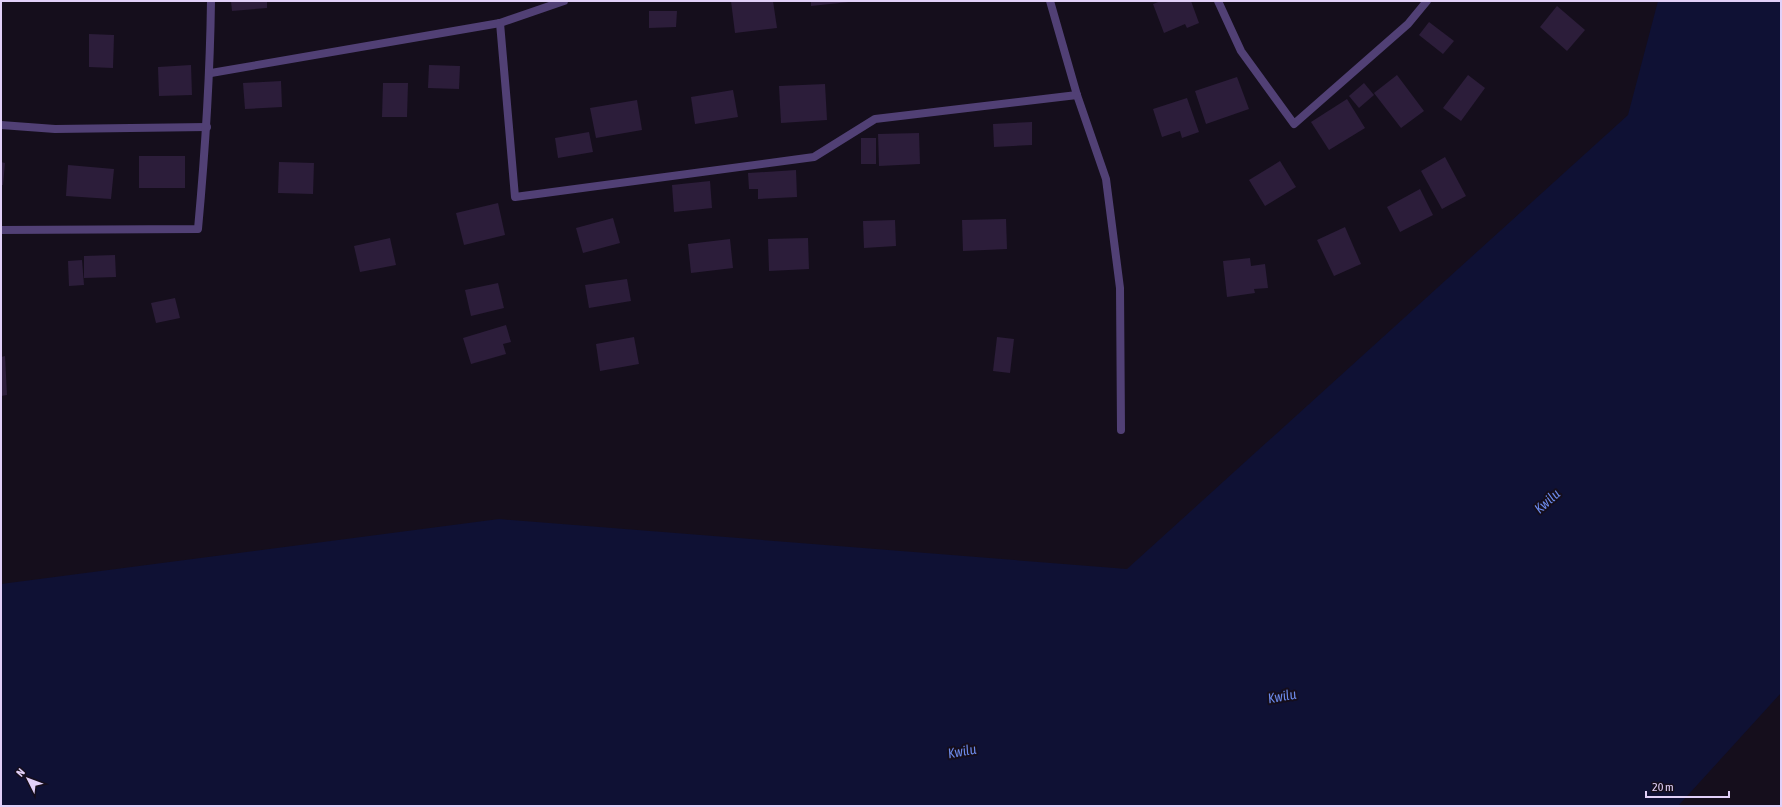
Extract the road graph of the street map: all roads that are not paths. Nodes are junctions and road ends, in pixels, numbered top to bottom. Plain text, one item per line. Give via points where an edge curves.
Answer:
1 (211, 1) edge
2 (564, 1) edge
3 (1050, 1) edge
4 (1218, 1) edge
5 (1427, 1) edge
6 (500, 23) junction
7 (210, 73) junction
8 (1077, 95) junction
9 (1, 125) edge
10 (208, 128) junction
11 (1, 230) edge
12 (1121, 430) dead end

1 - 7 street
2 - 6 street
3 - 8 street
4 - 5 street via 1241,51 1294,124 1408,24
6 - 7 street
6 - 8 street via 516,197 814,157 876,119
7 - 10 street
8 - 12 street via 1106,179 1119,280
9 - 10 street via 55,129
10 - 11 street via 198,229

